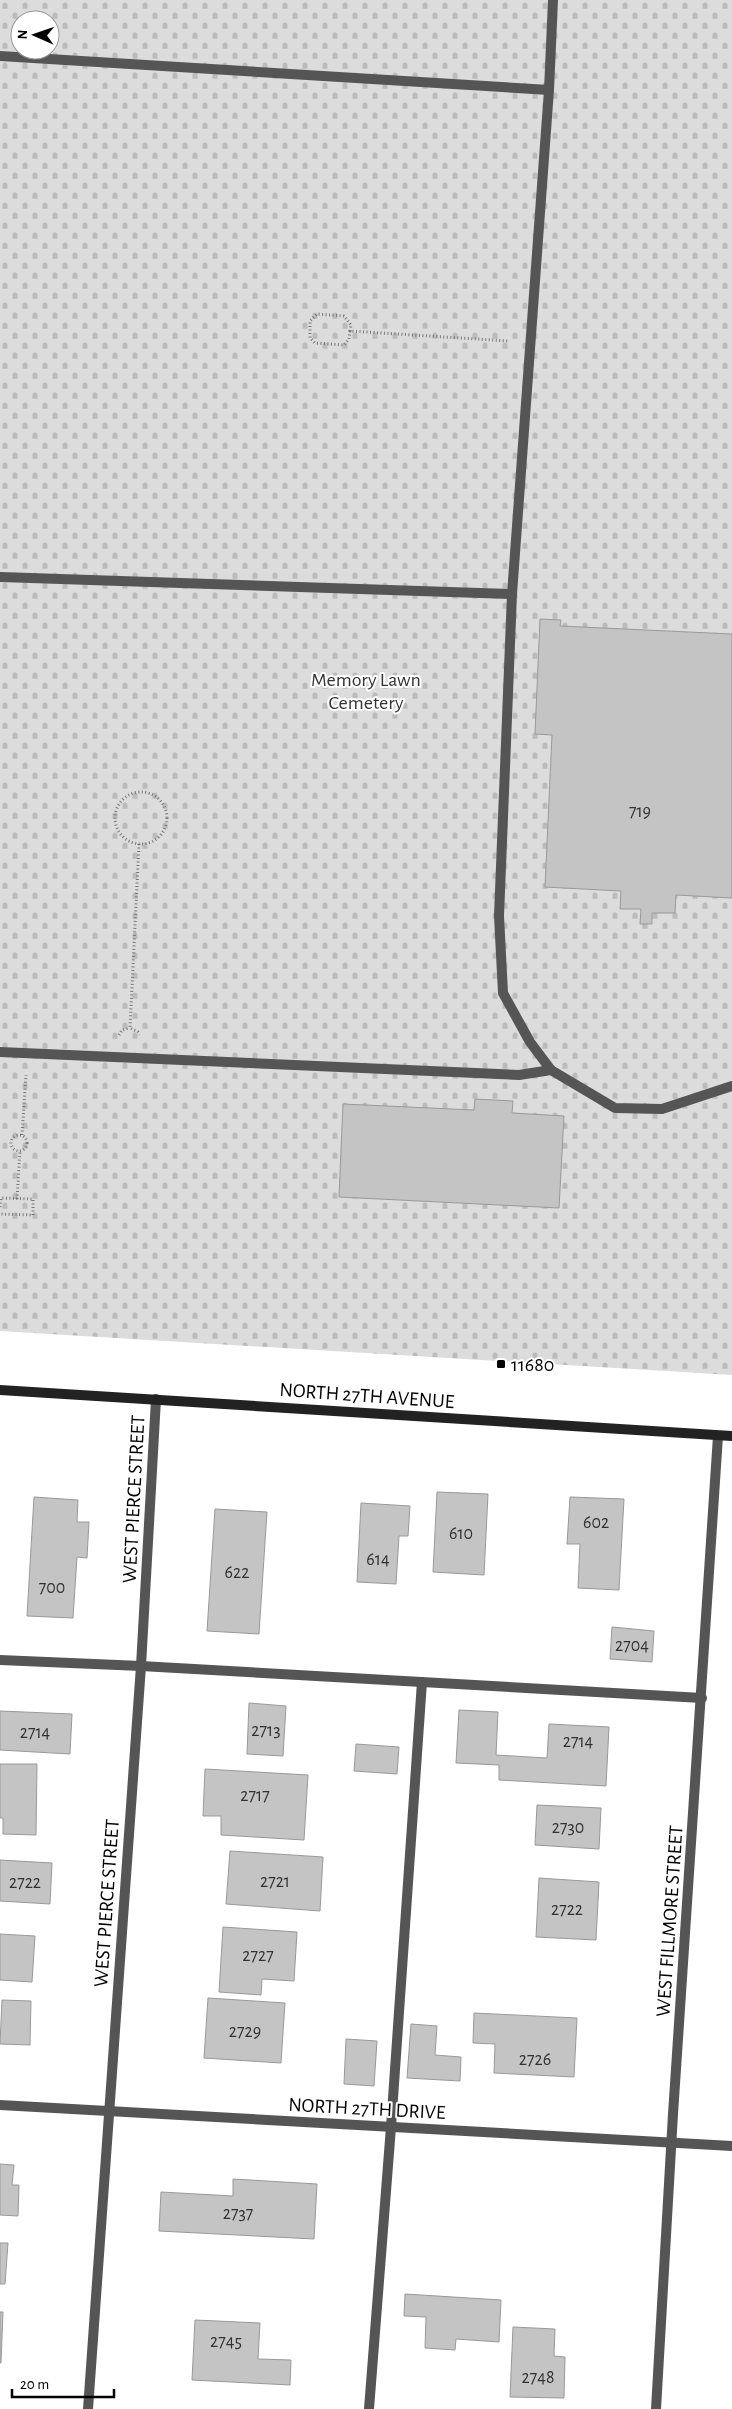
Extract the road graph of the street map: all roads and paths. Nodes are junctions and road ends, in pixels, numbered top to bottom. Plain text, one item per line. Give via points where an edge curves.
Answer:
1 (553, 0) edge
2 (0, 56) edge
3 (549, 90) junction
4 (350, 331) junction
5 (529, 343) junction
6 (0, 576) edge
7 (512, 594) junction
8 (139, 844) junction
9 (0, 1052) edge
10 (27, 1053) junction
11 (140, 1058) junction
12 (551, 1070) junction
13 (732, 1086) edge
14 (22, 1135) junction
15 (20, 1151) junction
16 (17, 1199) junction
17 (0, 1207) edge
18 (0, 1214) edge
19 (0, 1390) edge
20 (156, 1399) junction
21 (718, 1436) junction
22 (732, 1436) edge
23 (0, 1660) edge
24 (141, 1666) junction
25 (422, 1682) junction
26 (702, 1698) junction
27 (0, 2105) edge
28 (109, 2110) junction
29 (391, 2127) junction
30 (671, 2143) junction
31 (732, 2146) edge
32 (88, 2409) edge
33 (369, 2409) edge
34 (656, 2409) edge

1 - 3 street
2 - 3 street
3 - 5 street
4 - 4 path via 350,324 344,316 317,314 310,321 310,338 315,343 344,345
4 - 5 path
5 - 7 street
6 - 7 street
7 - 12 street via 499,916 503,993 530,1042
8 - 8 path via 122,836 115,818 121,801 138,792 156,797 166,812 163,831 157,838
8 - 11 path via 130,1028 138,1032 141,1039
9 - 10 street
10 - 11 street
10 - 14 path
11 - 12 street via 519,1075
12 - 13 street via 614,1108 662,1109
14 - 15 path via 28,1144
14 - 15 path via 15,1136 11,1142
15 - 16 path
16 - 17 path via 1,1198
16 - 18 path via 33,1199 32,1215
19 - 20 main road, NORTH 27TH AVENUE
20 - 21 main road, NORTH 27TH AVENUE
20 - 24 street, WEST PIERCE STREET
21 - 22 main road, NORTH 27TH AVENUE
21 - 26 street, WEST FILLMORE STREET
23 - 24 street
24 - 25 street
24 - 28 street, WEST PIERCE STREET
25 - 26 street
25 - 29 street
26 - 30 street, WEST FILLMORE STREET
27 - 28 street, NORTH 27TH DRIVE
28 - 29 street, NORTH 27TH DRIVE
28 - 32 street, WEST PIERCE STREET
29 - 30 street, NORTH 27TH DRIVE
29 - 33 street
30 - 31 street, NORTH 27TH DRIVE
30 - 34 street, WEST FILLMORE STREET

